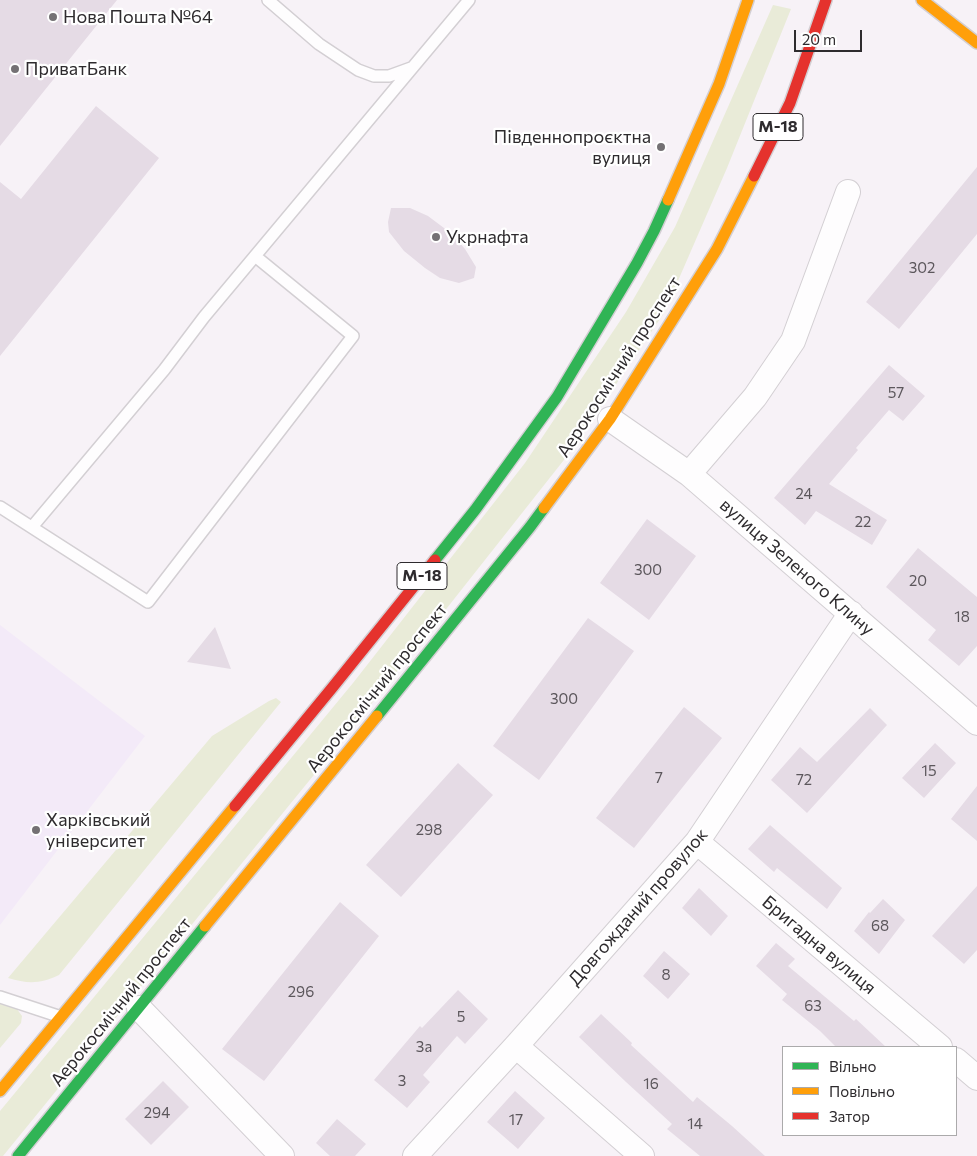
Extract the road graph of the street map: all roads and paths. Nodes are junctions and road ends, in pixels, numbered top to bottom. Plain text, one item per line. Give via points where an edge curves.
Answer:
1 (268, 0) edge
2 (469, 0) edge
3 (748, 0) edge
4 (826, 0) edge
5 (922, 0) edge
6 (977, 43) edge
7 (413, 68) junction
8 (848, 192) dead end
9 (255, 256) junction
10 (610, 419) junction
11 (689, 474) junction
12 (0, 507) edge
13 (32, 528) junction
14 (851, 612) junction
15 (977, 723) edge
16 (698, 842) junction
17 (0, 997) edge
18 (139, 1008) junction
19 (61, 1017) junction
20 (516, 1046) junction
21 (939, 1046) edge
22 (957, 1061) edge
23 (977, 1078) edge
24 (0, 1091) edge
25 (18, 1156) edge
26 (282, 1156) edge
27 (415, 1156) edge
28 (642, 1156) edge

1 - 7 lane via 318,44 358,70 374,76 389,76
2 - 7 lane
3 - 19 main road, Аерокосмічний проспект / М-18 via 719,84 654,231 557,397 468,518
4 - 10 main road, Аерокосмічний проспект / М-18 via 790,103 718,248
5 - 6 main road
7 - 9 lane
8 - 11 street via 793,341 755,397
9 - 13 lane
9 - 13 lane via 353,336 148,602
10 - 11 street, вулиця Зеленого Клину
10 - 18 main road, Аерокосмічний проспект / М-18 via 530,527
11 - 14 street, вулиця Зеленого Клину
12 - 13 lane
14 - 15 street, вулиця Зеленого Клину
14 - 16 street, Довгожданий провулок
16 - 20 street, Довгожданий провулок
16 - 21 street, Бригадна вулиця
17 - 19 lane
18 - 25 main road, Аерокосмічний проспект / М-18
18 - 26 street
19 - 24 main road, Аерокосмічний проспект / М-18
20 - 27 street, Довгожданий провулок
20 - 28 street
22 - 23 street

